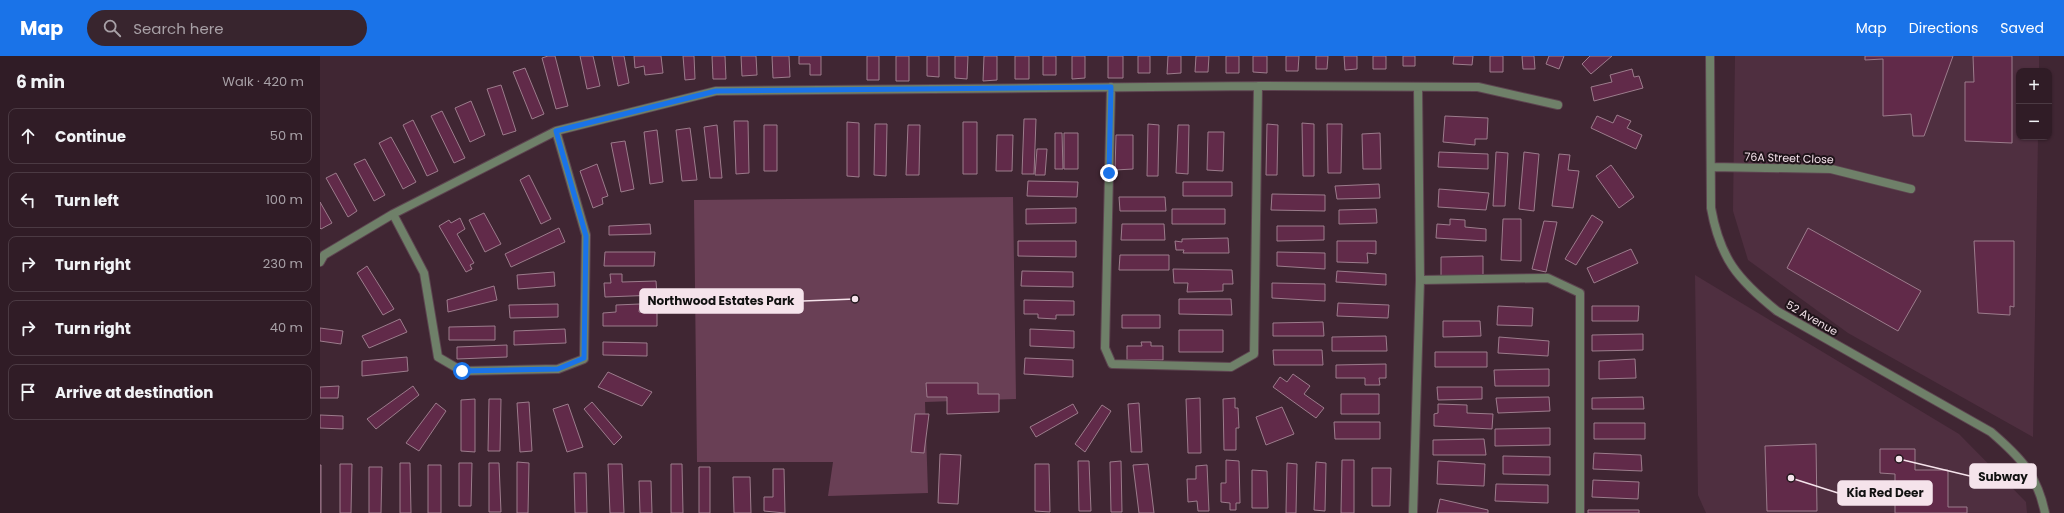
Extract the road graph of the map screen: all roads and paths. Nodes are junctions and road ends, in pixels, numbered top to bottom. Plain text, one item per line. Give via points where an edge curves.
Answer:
1 (1710, 56) edge
2 (1258, 86) junction
3 (1111, 87) junction
4 (1418, 87) junction
5 (1558, 105) dead end
6 (556, 131) junction
7 (1711, 167) junction
8 (1911, 188) dead end
9 (393, 214) junction
10 (320, 262) edge
11 (1420, 280) junction
12 (1413, 513) edge
13 (1580, 513) edge
14 (2046, 513) edge

1 - 7 street, 52 Avenue
2 - 3 street
2 - 3 street via 1254,354 1231,367 1112,364 1104,348
2 - 4 street
3 - 6 street via 716,91
4 - 5 street via 1478,87
4 - 11 street
6 - 9 street
6 - 9 street via 586,236 584,358 558,369 462,371 438,357 424,273
7 - 8 street, 76A Street Close via 1831,169
7 - 14 street, 52 Avenue via 1711,208 1715,227 1728,263 1757,296 1776,310 1991,432 2010,448 2033,475
9 - 10 street via 324,255
11 - 12 street
11 - 13 street via 1548,278 1580,293

